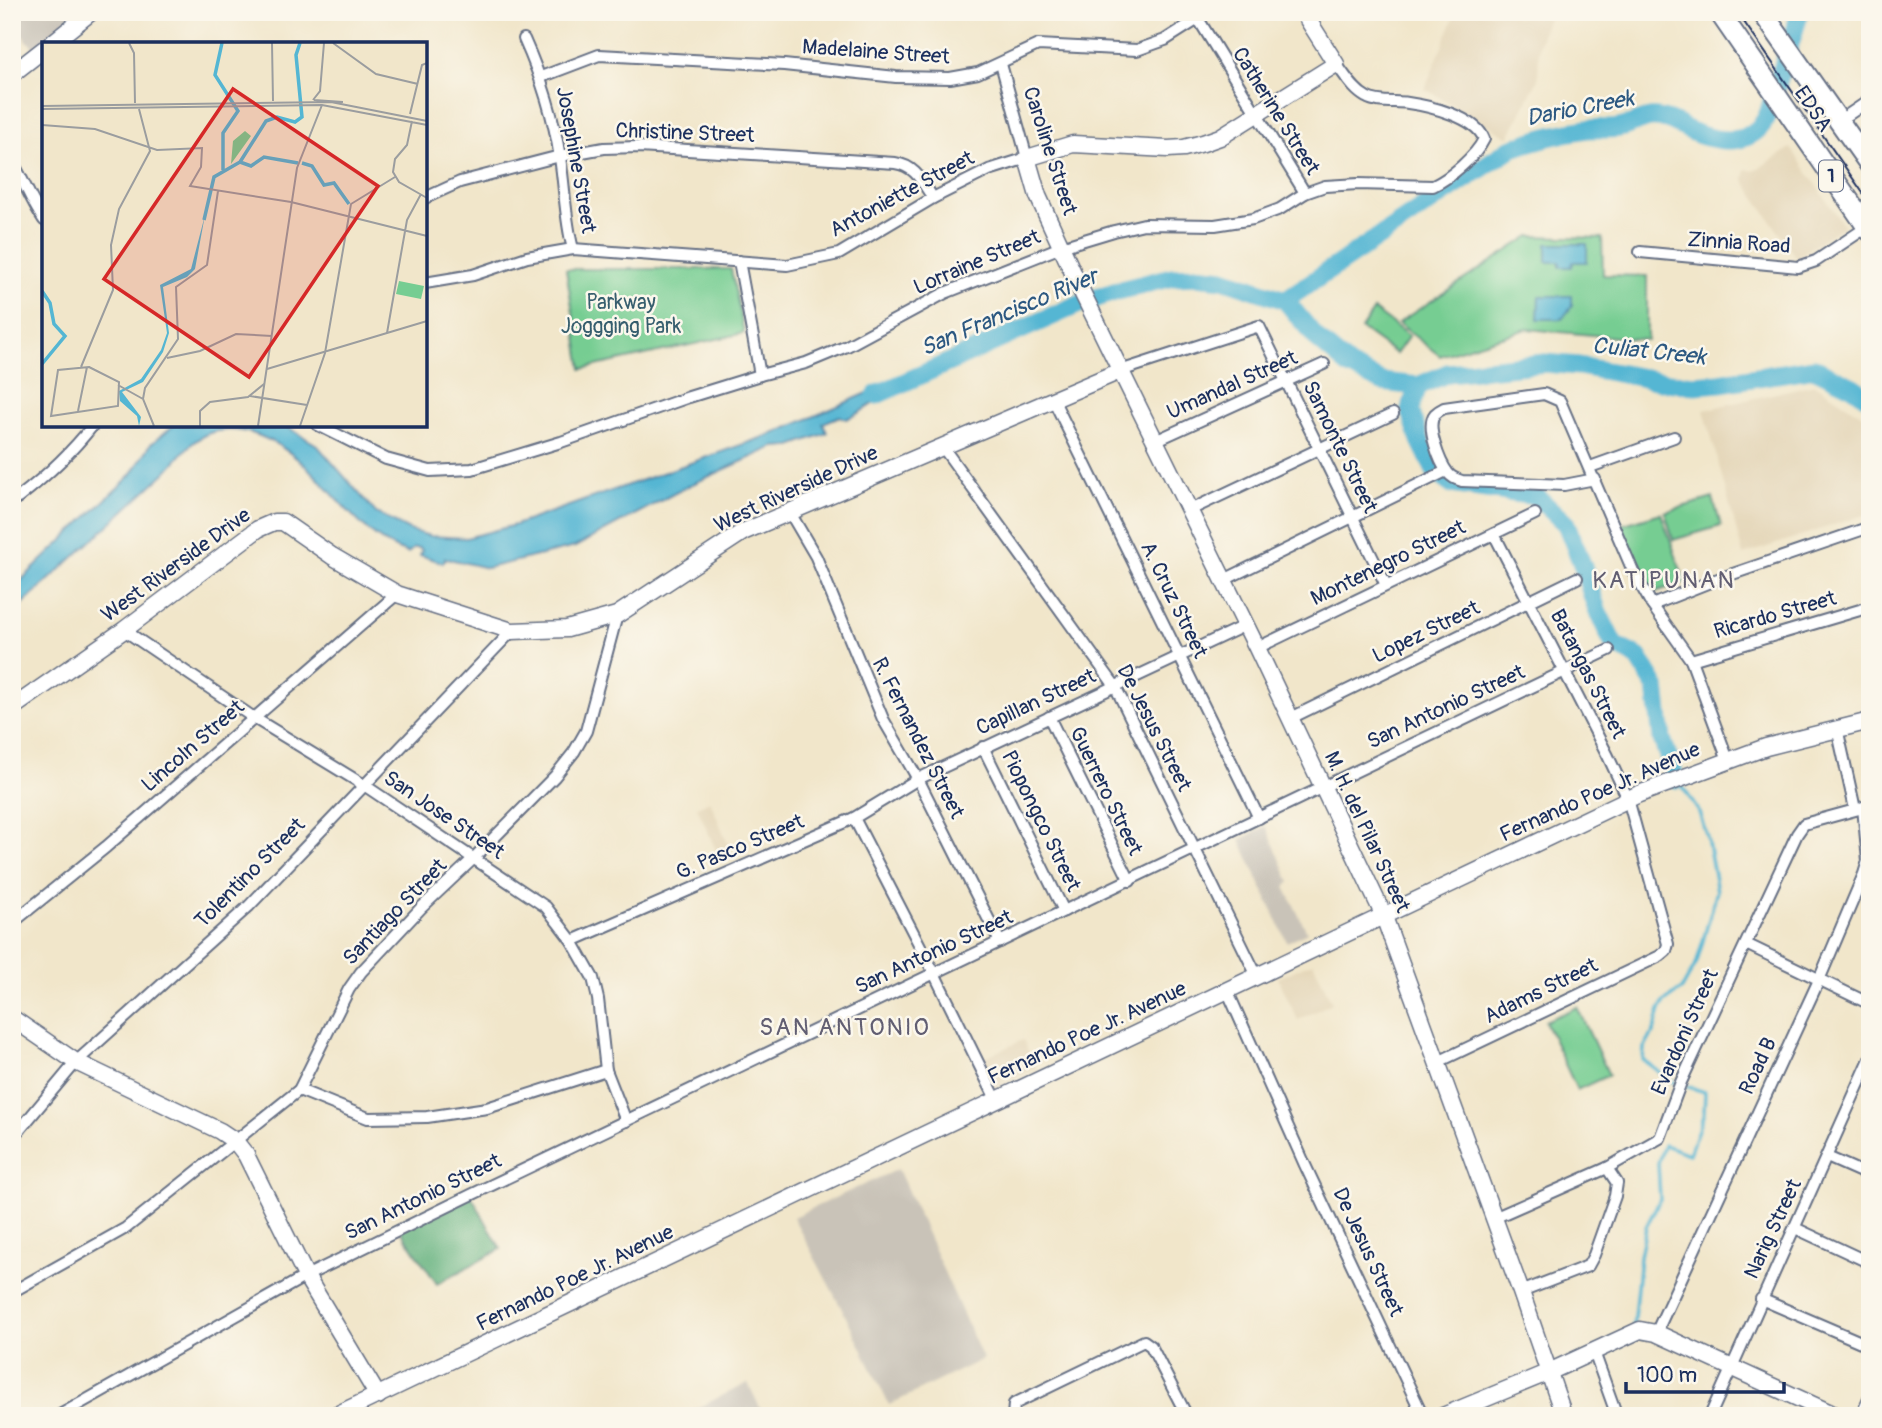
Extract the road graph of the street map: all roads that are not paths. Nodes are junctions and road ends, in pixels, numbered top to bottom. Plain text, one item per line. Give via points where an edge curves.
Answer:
1 (91, 12) edge
2 (1303, 12) edge
3 (1719, 12) edge
4 (1762, 12) edge
5 (1196, 15) edge
6 (524, 39) dead end
7 (54, 42) edge
8 (42, 51) edge
9 (1001, 64) junction
10 (1336, 64) junction
11 (12, 74) edge
12 (541, 78) junction
13 (1870, 100) edge
14 (1255, 113) junction
15 (1839, 121) junction
16 (560, 156) junction
17 (1027, 158) junction
18 (12, 161) edge
19 (1870, 165) edge
20 (1305, 193) junction
21 (427, 197) edge
22 (933, 198) junction
23 (42, 217) edge
24 (1868, 229) edge
25 (1061, 247) junction
26 (573, 249) junction
27 (1640, 252) dead end
28 (739, 261) junction
29 (427, 283) edge
30 (1080, 288) joint
31 (1259, 326) joint
32 (1324, 364) dead end
33 (1121, 371) junction
34 (760, 374) junction
35 (1286, 381) junction
36 (1053, 399) junction
37 (1393, 414) dead end
38 (92, 427) edge
39 (322, 427) edge
40 (1674, 437) dead end
41 (1155, 441) junction
42 (942, 446) junction
43 (1319, 449) junction
44 (1590, 467) junction
45 (1439, 474) junction
46 (1595, 480) junction
47 (18, 498) dead end
48 (1190, 510) junction
49 (789, 511) junction
50 (1535, 514) dead end
51 (1353, 517) junction
52 (1870, 527) edge
53 (1494, 534) junction
54 (1577, 578) dead end
55 (1224, 580) junction
56 (1386, 585) junction
57 (397, 594) junction
58 (1530, 603) junction
59 (1652, 605) junction
60 (1870, 607) edge
61 (617, 614) junction
62 (1246, 625) junction
63 (124, 630) junction
64 (512, 631) junction
65 (1257, 648) junction
66 (1609, 650) dead end
67 (1180, 655) junction
68 (1691, 660) junction
69 (1565, 672) junction
70 (1115, 686) junction
71 (12, 708) edge
72 (1049, 717) junction
73 (254, 718) junction
74 (1291, 718) junction
75 (1870, 720) edge
76 (1838, 728) junction
77 (983, 747) junction
78 (1728, 760) junction
79 (918, 779) junction
80 (364, 785) junction
81 (1323, 786) junction
82 (1628, 799) junction
83 (1863, 808) edge
84 (854, 818) junction
85 (1259, 818) junction
86 (1195, 850) junction
87 (474, 858) junction
88 (1129, 881) junction
89 (1064, 911) junction
90 (1383, 914) junction
91 (12, 923) edge
92 (572, 941) junction
93 (1000, 942) junction
94 (1746, 944) junction
95 (1660, 956) joint
96 (934, 973) junction
97 (1256, 976) junction
98 (1819, 979) junction
99 (1227, 990) junction
100 (1870, 1004) edge
101 (12, 1018) edge
102 (1870, 1059) edge
103 (76, 1062) junction
104 (1438, 1062) junction
105 (606, 1070) junction
106 (1865, 1087) edge
107 (299, 1090) junction
108 (996, 1099) junction
109 (626, 1121) junction
110 (12, 1139) edge
111 (235, 1140) junction
112 (1827, 1157) junction
113 (1608, 1168) junction
114 (1870, 1176) edge
115 (1494, 1218) junction
116 (1796, 1228) junction
117 (1870, 1263) edge
118 (306, 1276) junction
119 (12, 1292) edge
120 (1521, 1292) junction
121 (1761, 1299) junction
122 (1656, 1333) junction
123 (1870, 1346) edge
124 (1594, 1352) junction
125 (1731, 1367) junction
126 (1549, 1372) junction
127 (378, 1395) junction
128 (1870, 1396) edge
129 (58, 1416) edge
130 (334, 1416) edge
131 (1013, 1416) edge
132 (1187, 1416) edge
133 (1423, 1416) edge
134 (1443, 1416) edge
135 (1564, 1416) edge
136 (1617, 1416) edge
137 (1710, 1416) edge
138 (1837, 1416) edge
139 (1861, 1416) edge

1 - 7 street
2 - 10 street
3 - 24 highway, EDSA / 1
4 - 15 highway, EDSA / 1
5 - 9 street, Madelaine Street via 1166,40 1137,50 1038,45
5 - 14 street, Catherine Street
6 - 12 street, Josephine Street
8 - 11 street
9 - 12 street, Madelaine Street via 950,78 896,77 784,65 599,55
9 - 17 street, Caroline Street
10 - 14 street, Antoniette Street
10 - 20 street, Lorraine Street via 1365,96 1435,108 1474,125 1484,139 1475,153 1433,186 1343,184
12 - 16 street, Josephine Street
13 - 15 street
14 - 17 street, Antoniette Street via 1220,137 1184,148 1073,144
14 - 20 street, Catherine Street
15 - 19 highway, EDSA / 1
16 - 21 street, Christine Street via 460,182
16 - 22 street, Christine Street via 639,147 895,163 916,172
16 - 26 street, Josephine Street
17 - 22 street, Antoniette Street via 989,170
17 - 25 street, Caroline Street
18 - 23 street
20 - 25 street, Lorraine Street via 1253,219 1215,225 1144,224
22 - 28 street, Antoniette Street via 839,254 787,265
24 - 27 street, Zinnia Road via 1798,267
25 - 30 street, Caroline Street
25 - 34 street, Lorraine Street via 945,293 847,346 806,363
26 - 28 street, Antoniette Street
26 - 29 street, Antoniette Street
28 - 34 street
30 - 33 street, M. H. del Pilar Street
31 - 33 street, West Riverside Drive
31 - 35 street, Samonte Street
32 - 35 street, Umandal Street
33 - 36 street, West Riverside Drive
33 - 41 street, M. H. del Pilar Street
34 - 39 street, Lorraine Street via 472,469 430,471 386,459
35 - 41 street, Umandal Street
35 - 43 street, Samonte Street
36 - 42 street, West Riverside Drive
36 - 67 street, A. Cruz Street
37 - 43 street
38 - 47 street
40 - 44 street
41 - 48 street, M. H. del Pilar Street
42 - 49 street, West Riverside Drive
42 - 70 street, De Jesus Street
43 - 48 street
43 - 51 street, Samonte Street
44 - 45 street via 1560,401 1544,394 1444,408 1435,414 1431,423
44 - 46 street
45 - 46 street via 1462,481 1564,485
45 - 51 street
46 - 59 street
48 - 55 street, M. H. del Pilar Street
49 - 61 street, West Riverside Drive via 743,531
49 - 79 street, R. Fernandez Street via 816,557 883,719
50 - 53 street, Montenegro Street
51 - 55 street
51 - 56 street, Samonte Street
52 - 59 street
53 - 56 street, Montenegro Street
53 - 58 street, Batangas Street
54 - 58 street, Lopez Street
55 - 62 street, M. H. del Pilar Street
56 - 65 street, Montenegro Street
57 - 63 street, West Riverside Drive via 289,525 274,522 258,529
57 - 64 street, West Riverside Drive
57 - 73 street, Lincoln Street
58 - 69 street, Batangas Street
58 - 74 street, Lopez Street
59 - 68 street
60 - 68 street, Ricardo Street
61 - 64 street, West Riverside Drive via 567,629
61 - 87 street, Santiago Street via 586,731 574,752
62 - 65 street, M. H. del Pilar Street
62 - 67 street, Capillan Street
63 - 71 street, West Riverside Drive
63 - 73 street, San Jose Street
64 - 80 street, Tolentino Street
65 - 74 street, M. H. del Pilar Street
66 - 69 street, San Antonio Street
67 - 70 street, Capillan Street
67 - 85 street, A. Cruz Street
68 - 78 street
69 - 81 street, San Antonio Street
69 - 82 street, Batangas Street
70 - 72 street, Capillan Street
70 - 86 street, De Jesus Street
72 - 77 street, Capillan Street
72 - 88 street, Guerrero Street
73 - 80 street, San Jose Street
73 - 91 street, Lincoln Street
74 - 81 street, M. H. del Pilar Street
75 - 76 street, Fernando Poe Jr. Avenue
76 - 78 street, Fernando Poe Jr. Avenue
76 - 83 street, Road B
77 - 79 street, Capillan Street
77 - 89 street, Piopongco Street
78 - 82 street, Fernando Poe Jr. Avenue
79 - 84 street, G. Pasco Street
79 - 93 street, R. Fernandez Street
80 - 87 street, San Jose Street
80 - 103 street, Tolentino Street via 249,906
81 - 85 street, San Antonio Street
81 - 90 street, M. H. del Pilar Street
82 - 90 street, Fernando Poe Jr. Avenue
82 - 95 street, Batangas Street via 1667,938 1666,951
83 - 94 street, Evardoni Street via 1804,824
83 - 98 street, Road B via 1868,860
84 - 92 street, G. Pasco Street
84 - 96 street
85 - 86 street, San Antonio Street
86 - 88 street, San Antonio Street
86 - 97 street, De Jesus Street
87 - 92 street, San Jose Street via 546,907
87 - 107 street, Santiago Street via 360,972
88 - 89 street, San Antonio Street
89 - 93 street, San Antonio Street
90 - 97 street, Fernando Poe Jr. Avenue
90 - 104 street, M. H. del Pilar Street
92 - 105 street, San Jose Street via 593,978
93 - 96 street, San Antonio Street
94 - 98 street
94 - 113 street, Evardoni Street via 1660,1138
95 - 104 street, Adams Street
96 - 108 street
96 - 109 street, San Antonio Street
97 - 99 street, Fernando Poe Jr. Avenue
98 - 100 street
98 - 122 street, Road B
99 - 108 street, Fernando Poe Jr. Avenue
99 - 133 street, De Jesus Street
101 - 103 street
102 - 106 street, Narig Street
103 - 110 street, Tolentino Street
103 - 111 street
104 - 115 street, M. H. del Pilar Street
105 - 107 street via 487,1108 427,1117 368,1118
105 - 109 street, San Jose Street
106 - 112 street, Narig Street
107 - 111 street, Santiago Street
108 - 127 street, Fernando Poe Jr. Avenue
109 - 118 street, San Antonio Street
111 - 118 street
111 - 119 street, Santiago Street via 126,1228
112 - 114 street
112 - 116 street, Narig Street
113 - 115 street, Evardoni Street
113 - 120 street via 1616,1183 1615,1196 1588,1266
115 - 120 street, M. H. del Pilar Street
116 - 117 street
116 - 121 street, Narig Street
118 - 127 street
118 - 129 street, San Antonio Street
120 - 126 street, M. H. del Pilar Street
121 - 123 street
121 - 125 street, Narig Street
122 - 124 street via 1640,1330
122 - 125 street
124 - 126 street
124 - 136 street
125 - 137 street, Narig Street
125 - 138 street
126 - 134 street
126 - 135 street, M. H. del Pilar Street
127 - 130 street, Fernando Poe Jr. Avenue
128 - 139 street
131 - 132 street via 1014,1404 1144,1341 1151,1346

